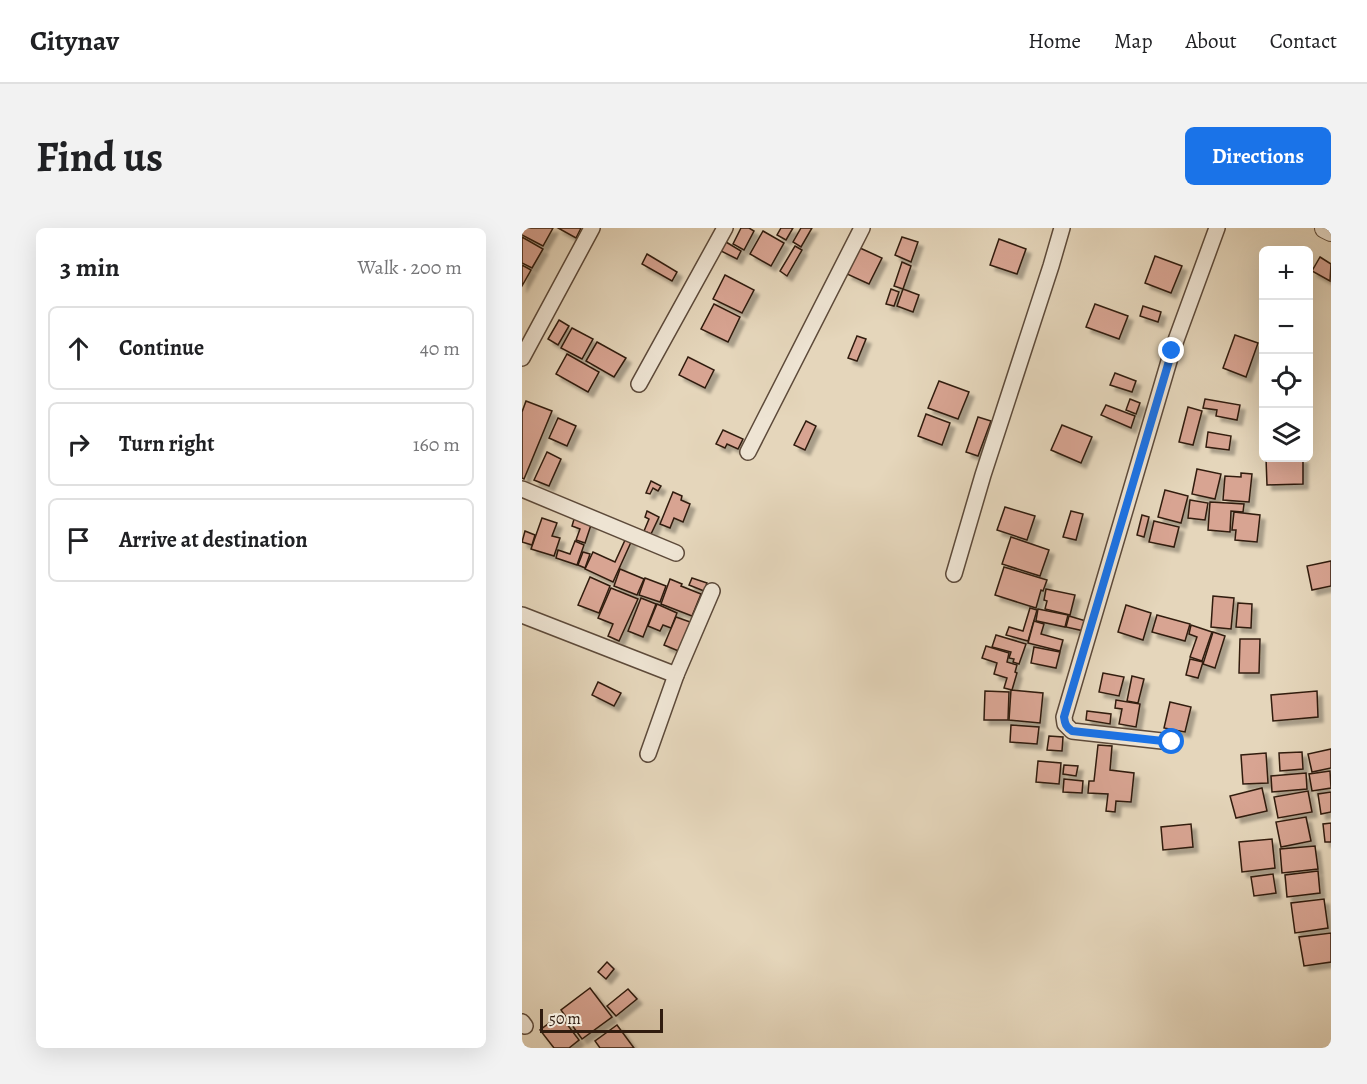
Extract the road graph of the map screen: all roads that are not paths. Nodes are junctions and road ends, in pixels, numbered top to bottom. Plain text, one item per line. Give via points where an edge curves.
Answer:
1 (592, 228) edge
2 (725, 228) edge
3 (862, 228) edge
4 (1062, 228) edge
5 (1218, 228) edge
6 (1325, 228) edge
7 (1331, 231) edge
8 (522, 358) edge
9 (639, 384) dead end
10 (748, 452) dead end
11 (522, 489) edge
12 (676, 553) dead end
13 (954, 574) dead end
14 (712, 591) dead end
15 (522, 615) edge
16 (676, 675) junction
17 (1172, 742) dead end
18 (648, 754) dead end

1 - 8 street
2 - 9 street
3 - 10 street
4 - 13 street
5 - 17 street via 1172,351 1064,717 1072,731
6 - 7 street
11 - 12 street
14 - 16 street
15 - 16 street
16 - 18 street

